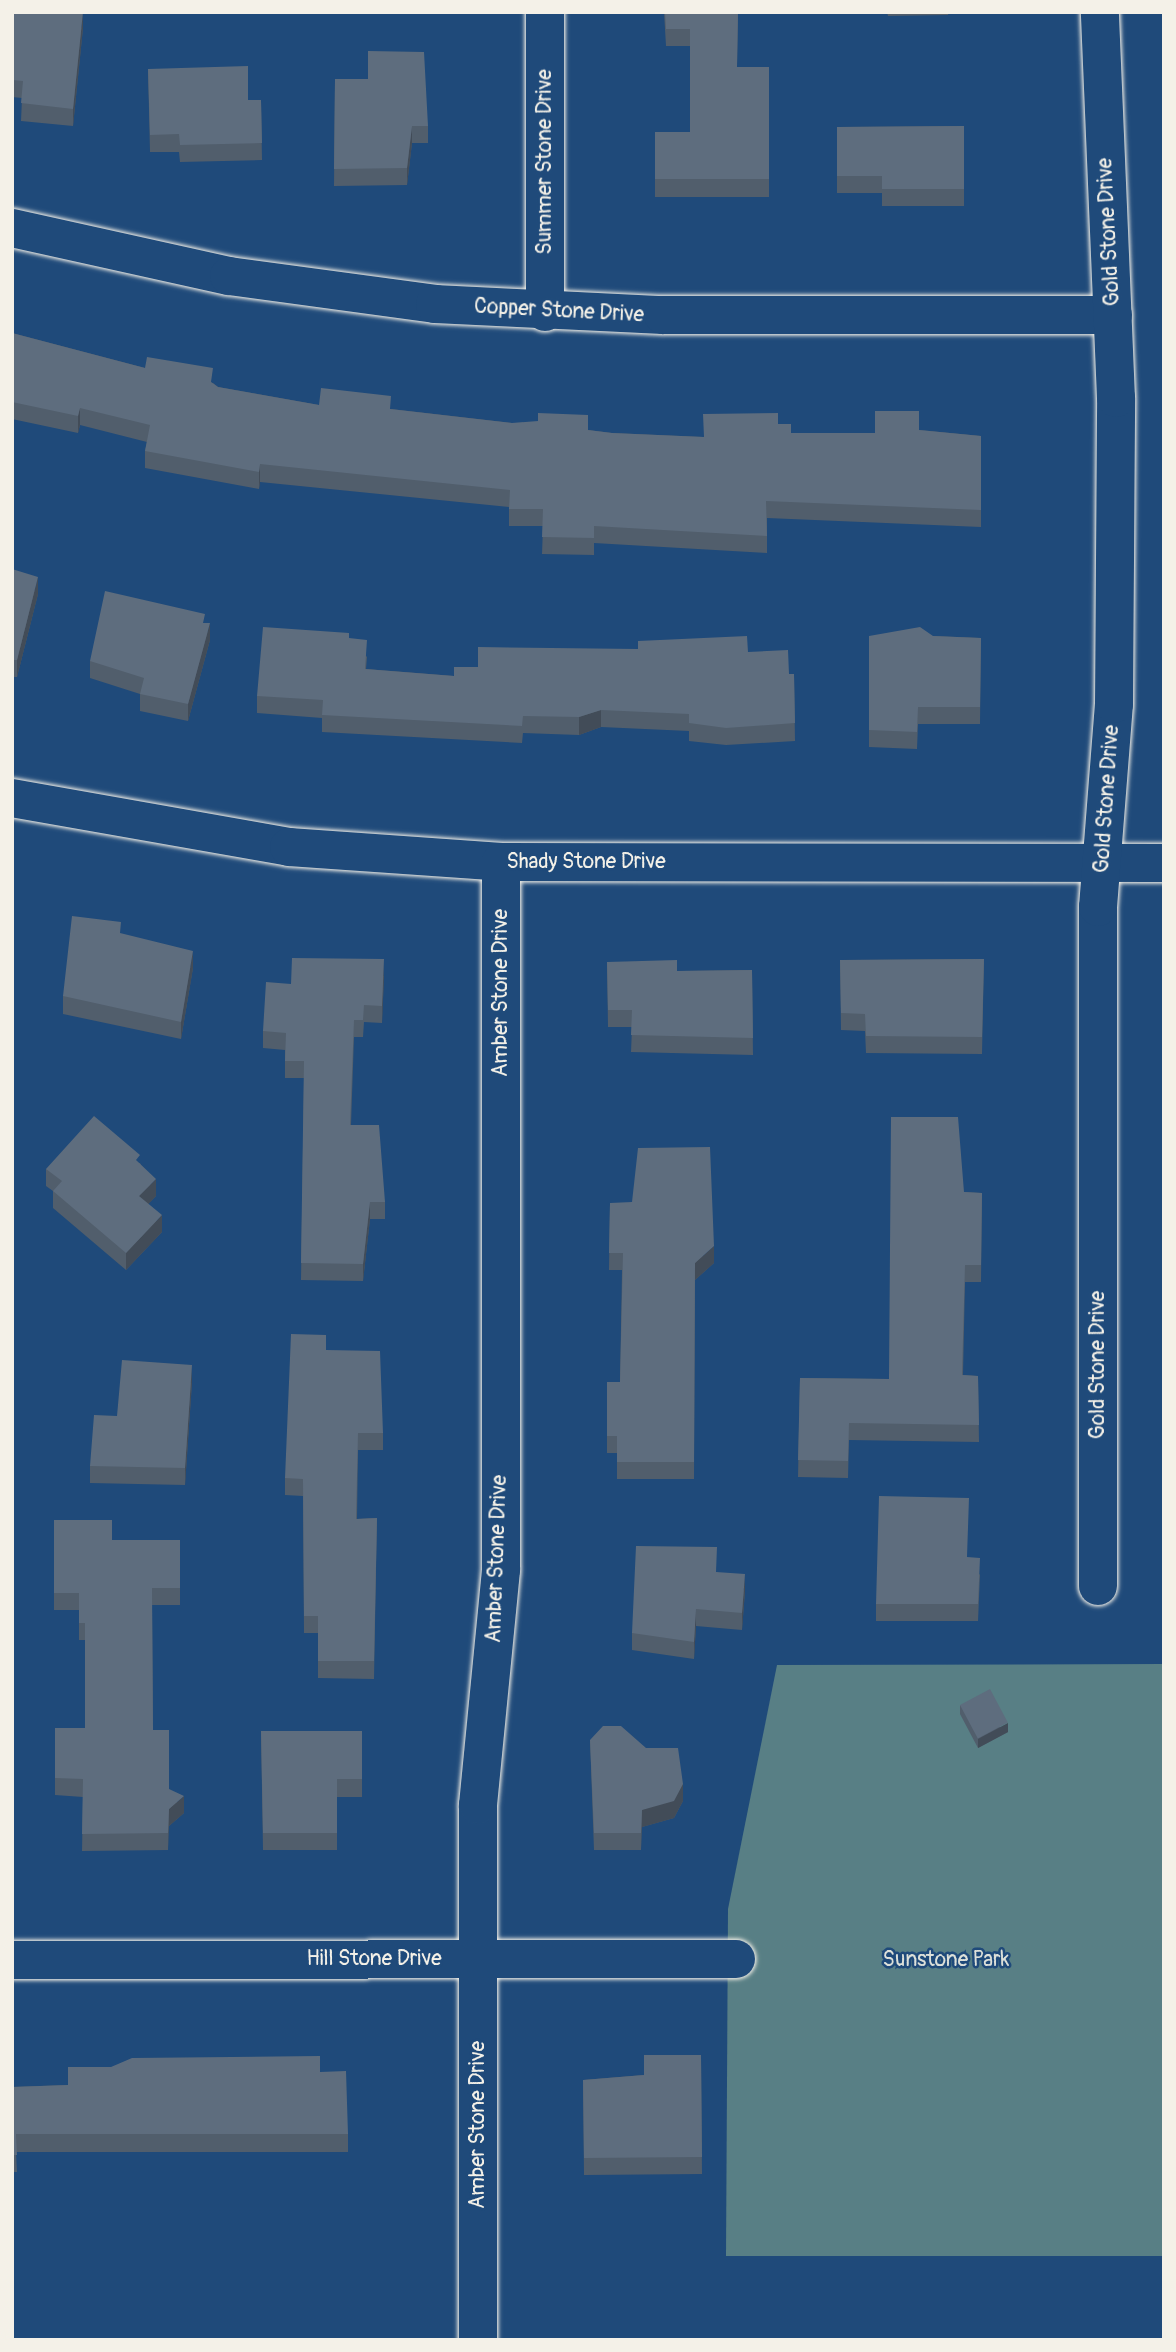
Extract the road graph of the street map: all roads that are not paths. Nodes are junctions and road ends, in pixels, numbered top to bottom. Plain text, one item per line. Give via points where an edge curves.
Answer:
1 (545, 12) edge
2 (1100, 12) edge
3 (12, 228) edge
4 (545, 313) junction
5 (1113, 315) junction
6 (12, 798) edge
7 (501, 862) junction
8 (1164, 863) edge
9 (1102, 864) junction
10 (1098, 1586) dead end
11 (477, 1959) junction
12 (736, 1959) dead end
13 (12, 1960) edge
14 (478, 2340) edge

1 - 4 street, Summer Stone Drive
2 - 5 street, Gold Stone Drive
3 - 4 street, Copper Stone Drive via 229,276
4 - 5 street, Copper Stone Drive
5 - 9 street, Gold Stone Drive via 1116,647
6 - 7 street, Shady Stone Drive via 289,847
7 - 9 street, Shady Stone Drive
7 - 11 street, Amber Stone Drive via 501,1570 480,1760
8 - 9 street, Shady Stone Drive
9 - 10 street, Gold Stone Drive
11 - 12 street, Hill Stone Drive
11 - 13 street, Hill Stone Drive
11 - 14 street, Amber Stone Drive

